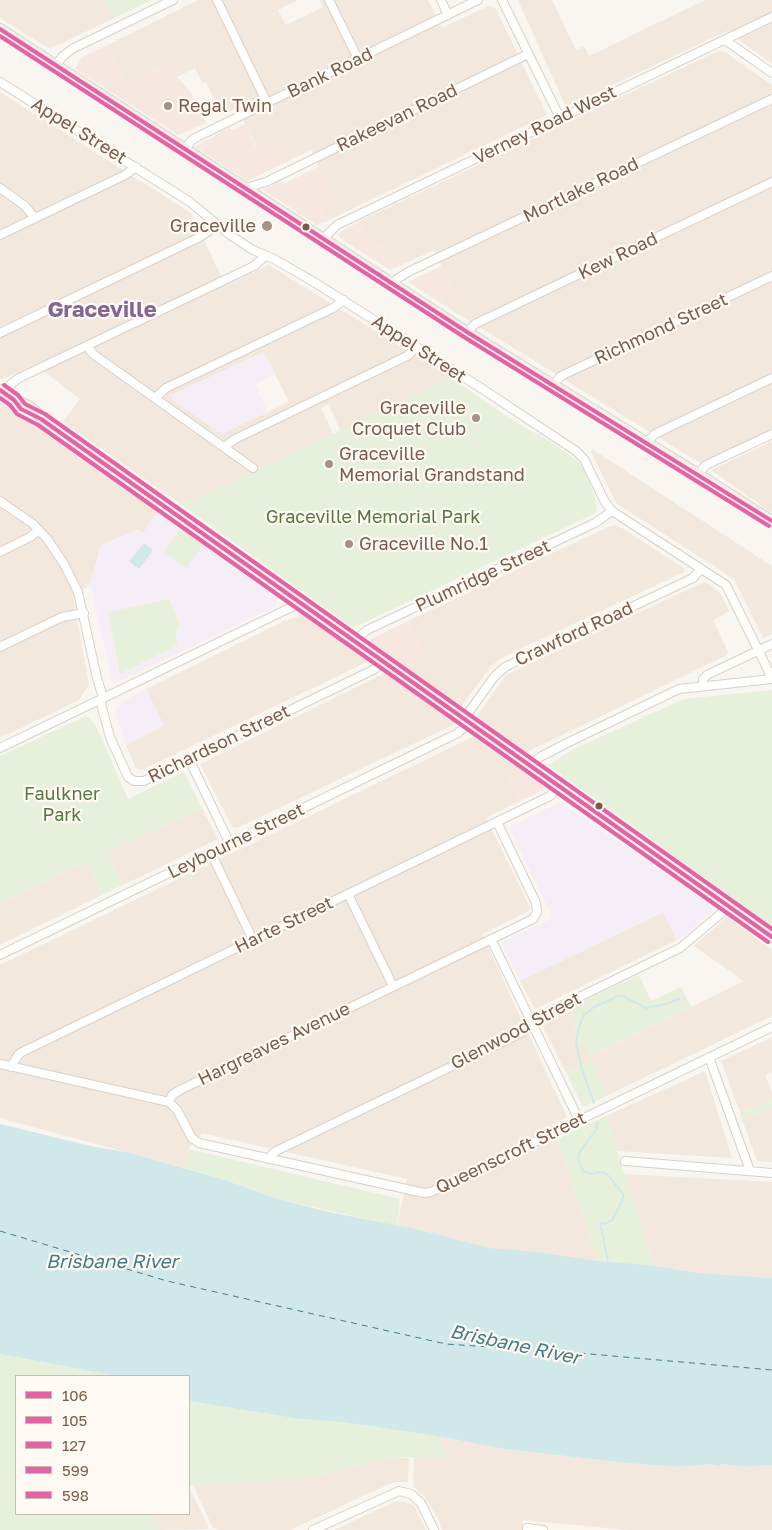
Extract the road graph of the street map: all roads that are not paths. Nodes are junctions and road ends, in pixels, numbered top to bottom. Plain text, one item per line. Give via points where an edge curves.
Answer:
1 (173, 0) edge
2 (217, 0) edge
3 (329, 0) edge
4 (441, 0) edge
5 (478, 0) edge
6 (502, 0) edge
7 (448, 15) junction
8 (772, 17) edge
9 (0, 28) edge
10 (725, 40) junction
11 (528, 54) junction
12 (358, 59) junction
13 (56, 65) junction
14 (772, 73) edge
15 (0, 82) edge
16 (772, 99) edge
17 (267, 103) junction
18 (560, 118) junction
19 (185, 149) junction
20 (136, 167) junction
21 (266, 182) junction
22 (772, 182) edge
23 (0, 188) edge
24 (245, 188) junction
25 (259, 197) junction
26 (35, 218) junction
27 (216, 223) junction
28 (0, 235) edge
29 (323, 239) junction
30 (265, 256) junction
31 (772, 276) edge
32 (393, 284) junction
33 (344, 300) junction
34 (0, 332) edge
35 (467, 332) junction
36 (87, 346) junction
37 (417, 347) junction
38 (772, 378) edge
39 (553, 385) junction
40 (2, 392) edge
41 (155, 398) junction
42 (772, 434) edge
43 (647, 442) junction
44 (224, 447) junction
45 (253, 468) dead end
46 (698, 474) junction
47 (0, 501) edge
48 (612, 511) junction
49 (772, 521) edge
50 (39, 530) junction
51 (0, 552) edge
52 (702, 569) junction
53 (300, 603) junction
54 (84, 613) junction
55 (355, 641) junction
56 (772, 644) edge
57 (0, 647) edge
58 (759, 650) junction
59 (383, 661) junction
60 (771, 679) edge
61 (703, 686) junction
62 (102, 699) junction
63 (466, 721) junction
64 (0, 748) edge
65 (189, 759) junction
66 (529, 766) junction
67 (559, 786) junction
68 (497, 822) junction
69 (230, 844) junction
70 (211, 852) junction
71 (348, 894) junction
72 (730, 906) junction
73 (772, 937) edge
74 (491, 939) junction
75 (253, 940) junction
76 (0, 955) edge
77 (393, 986) junction
78 (532, 1023) junction
79 (772, 1027) edge
80 (709, 1057) junction
81 (0, 1064) edge
82 (11, 1066) junction
83 (169, 1102) junction
84 (579, 1120) junction
85 (270, 1159) junction
86 (625, 1162) dead end
87 (750, 1171) junction
88 (772, 1173) edge
89 (527, 1528) dead end
90 (313, 1530) edge
91 (434, 1530) edge
92 (542, 1530) edge

1 - 13 street via 72,50
2 - 17 street
3 - 12 street
4 - 7 street
5 - 7 street, Bank Road
6 - 11 street
7 - 12 street, Bank Road
8 - 10 street, Verney Road West
9 - 13 main road
10 - 14 street
10 - 18 street, Verney Road West
11 - 18 street
11 - 21 street, Rakeevan Road
12 - 17 street, Bank Road
13 - 19 main road
15 - 20 street, Appel Street
16 - 32 street, Mortlake Road via 408,272
17 - 19 street, Bank Road via 195,138
18 - 29 street, Verney Road West via 337,225
19 - 24 main road
20 - 26 street
20 - 27 street, Appel Street
21 - 24 street, Rakeevan Road
21 - 25 street
22 - 35 street, Kew Road via 475,324
23 - 26 street via 25,206
24 - 25 main road
25 - 29 main road
26 - 28 street
27 - 30 street, Appel Street
27 - 34 street via 198,238
29 - 32 main road
30 - 33 street, Appel Street
30 - 36 street via 254,266
31 - 39 street, Richmond Street via 562,376
32 - 35 main road
33 - 37 street, Appel Street
33 - 41 street via 166,388
35 - 39 main road
36 - 40 street via 19,378
36 - 41 street via 93,354
37 - 44 street via 407,356
37 - 48 street, Appel Street via 576,451 584,459
38 - 43 street via 655,434
39 - 43 main road
40 - 53 main road
41 - 44 street
42 - 46 street via 706,465
43 - 46 main road
44 - 45 street
46 - 49 main road
47 - 50 street
48 - 52 street, Appel Street
48 - 55 street, Plumridge Street via 595,523 367,630
50 - 51 street
50 - 54 street via 64,564
52 - 58 street, Appel Street via 728,588
52 - 63 street, Crawford Road via 693,578 501,670
53 - 55 main road
53 - 62 street
54 - 57 street via 62,617
54 - 62 street
55 - 59 main road
56 - 58 street
58 - 60 street, Appel Street
58 - 61 street via 706,676
59 - 63 main road
59 - 65 street, Richardson Street via 377,667
60 - 61 street
61 - 66 street via 677,690 565,744
62 - 64 street
62 - 65 street, Richardson Street via 112,742 132,780 144,781
63 - 66 main road
63 - 69 street, Leybourne Street via 458,733
65 - 69 street
66 - 67 main road
67 - 68 street, Harte Street via 552,795
67 - 72 main road
68 - 71 street, Harte Street
68 - 74 street, Hargreaves Avenue via 535,900 537,912 530,920
69 - 70 street, Leybourne Street
70 - 75 street
70 - 76 street, Leybourne Street
71 - 75 street, Harte Street
71 - 77 street
72 - 73 main road
72 - 78 street, Glenwood Street via 680,948 534,1019
74 - 77 street, Hargreaves Avenue
74 - 78 street
75 - 82 street, Harte Street via 22,1052
77 - 83 street, Hargreaves Avenue via 180,1090 172,1095
78 - 84 street
78 - 85 street, Glenwood Street via 523,1032 273,1153
79 - 80 street, Queenscroft Street
80 - 84 street, Queenscroft Street
80 - 87 street
81 - 82 street
82 - 83 street
83 - 85 street, Queenscroft Street via 196,1142
84 - 85 street, Queenscroft Street via 426,1193
86 - 87 street
87 - 88 street
89 - 92 street
90 - 91 street via 399,1492 411,1494 421,1503

